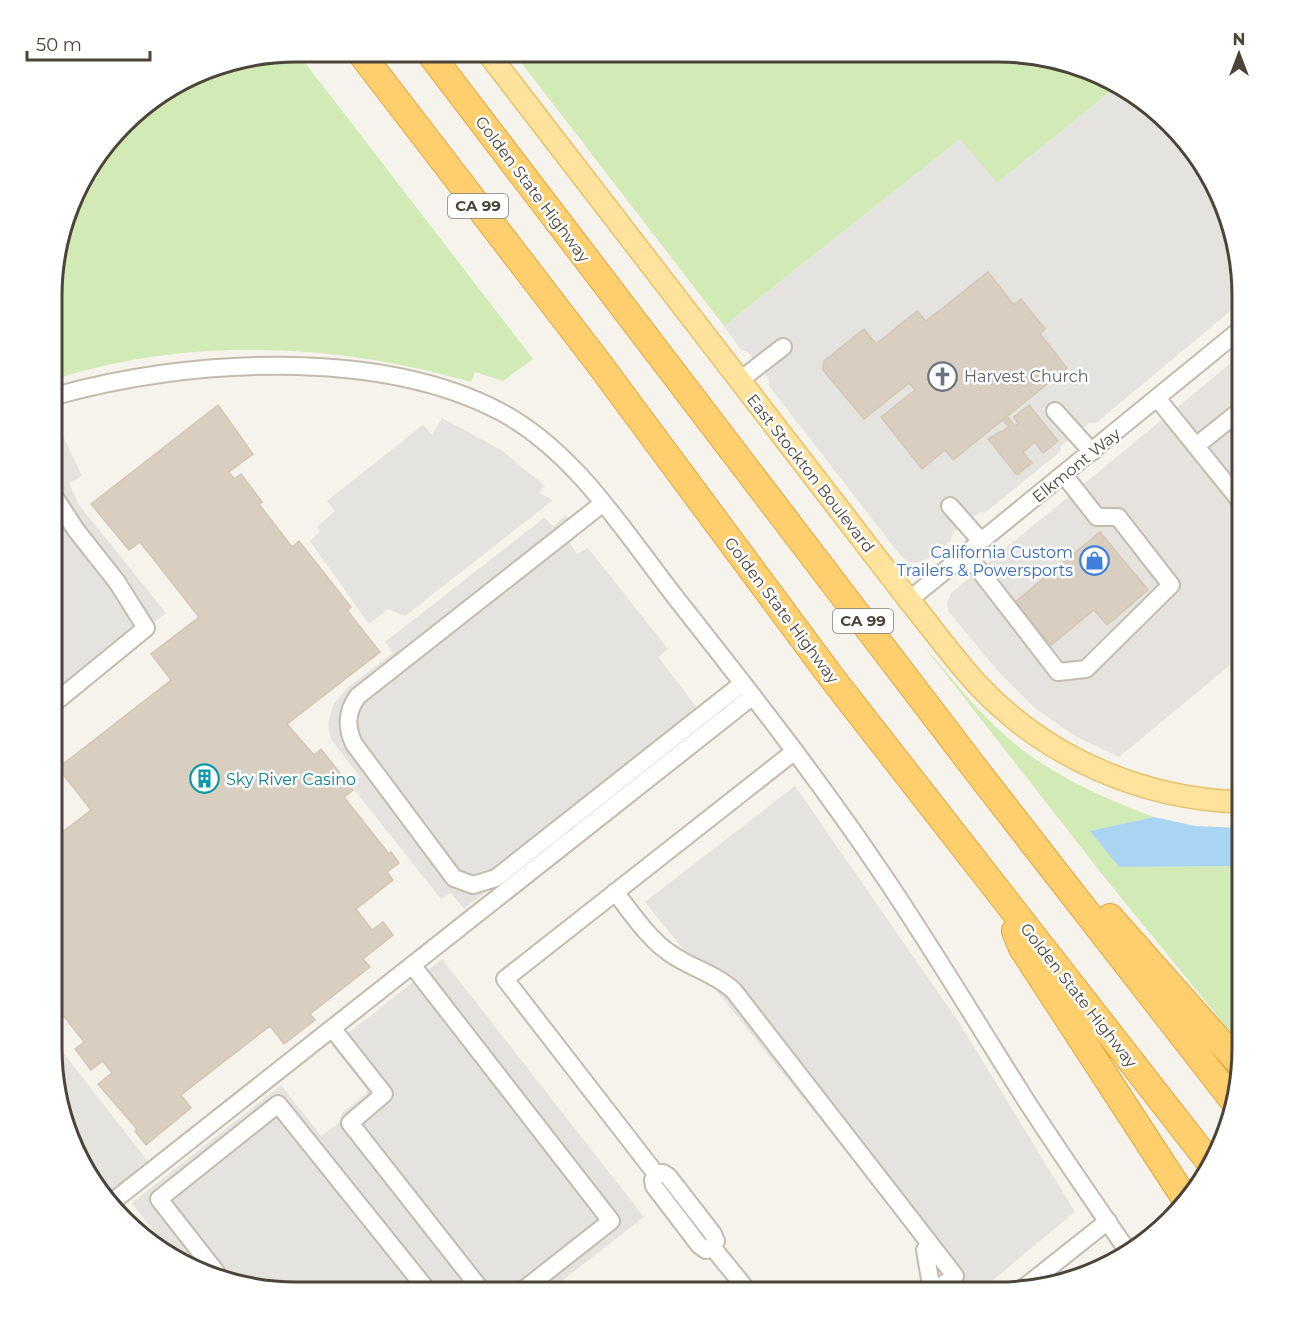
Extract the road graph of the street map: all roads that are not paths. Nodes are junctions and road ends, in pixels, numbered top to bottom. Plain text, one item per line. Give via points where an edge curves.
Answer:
1 (367, 62) edge
2 (436, 62) edge
3 (495, 62) edge
4 (1232, 337) edge
5 (783, 347) dead end
6 (740, 381) junction
7 (62, 394) edge
8 (1157, 398) junction
9 (1055, 411) dead end
10 (1232, 418) edge
11 (1196, 446) junction
12 (1092, 452) junction
13 (1064, 475) junction
14 (1232, 490) edge
15 (602, 504) junction
16 (951, 506) dead end
17 (62, 508) edge
18 (981, 541) junction
19 (966, 553) junction
20 (909, 600) junction
21 (743, 683) junction
22 (753, 696) junction
23 (62, 697) edge
24 (795, 751) junction
25 (973, 766) junction
26 (1232, 801) edge
27 (615, 892) junction
28 (999, 892) junction
29 (412, 965) junction
30 (332, 1028) junction
31 (1232, 1054) edge
32 (1227, 1093) edge
33 (1204, 1156) edge
34 (1181, 1192) edge
35 (117, 1198) edge
36 (1108, 1221) junction
37 (929, 1242) junction
38 (1123, 1245) edge
39 (211, 1266) edge
40 (1036, 1278) edge
41 (420, 1282) edge
42 (474, 1282) edge
43 (535, 1282) edge
44 (740, 1282) edge
45 (931, 1282) edge
46 (947, 1282) edge

1 - 28 highway, Golden State Highway / CA 99 via 597,361 832,678
2 - 25 highway, Golden State Highway / CA 99
3 - 6 main road, East Stockton Boulevard
4 - 8 street, Elkmont Way
5 - 6 street
6 - 20 main road, East Stockton Boulevard
7 - 15 street via 135,378 220,368 327,369 385,376 471,399 504,414 551,450
8 - 11 street
8 - 12 street, Elkmont Way
9 - 12 street
10 - 11 street
11 - 14 street
12 - 13 street, Elkmont Way
13 - 18 street, Elkmont Way
13 - 19 street via 1096,517 1118,517 1171,585 1086,669 1058,672
15 - 21 street
15 - 21 street via 358,696 350,710 348,727 354,744 454,878 473,885 496,878
16 - 18 street
17 - 23 street via 146,628
18 - 19 street, Elkmont Way
19 - 20 street, Elkmont Way
20 - 26 main road, East Stockton Boulevard via 980,687 1036,736 1095,769 1140,786 1181,796
21 - 22 street
22 - 24 street
22 - 29 street
24 - 27 street
24 - 36 street via 892,888
25 - 31 highway
25 - 32 highway, Golden State Highway / CA 99
27 - 37 street via 659,945 719,979 734,992
27 - 44 street via 504,979 656,1174 666,1174 716,1237 713,1248
28 - 33 highway, Golden State Highway / CA 99
28 - 34 highway via 1022,948
29 - 30 street
29 - 43 street via 611,1221
30 - 35 street
30 - 42 street via 384,1094 350,1122
36 - 38 street
36 - 40 street
37 - 45 street via 925,1250
37 - 46 street via 955,1276
39 - 41 street via 159,1199 278,1104

